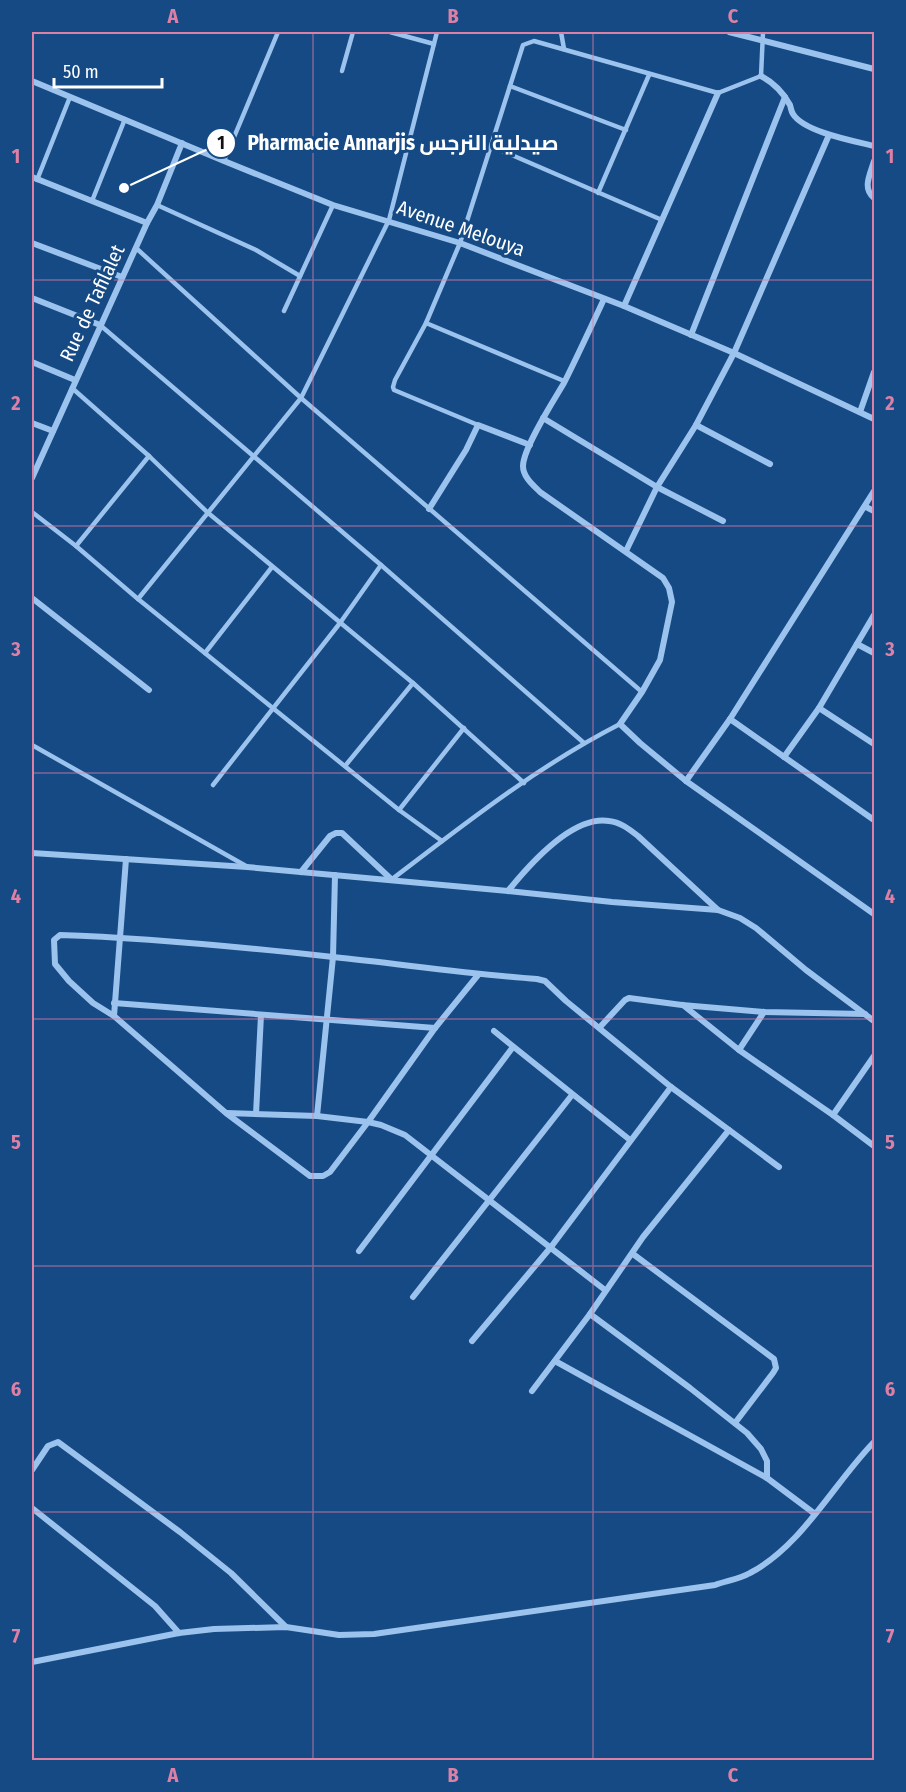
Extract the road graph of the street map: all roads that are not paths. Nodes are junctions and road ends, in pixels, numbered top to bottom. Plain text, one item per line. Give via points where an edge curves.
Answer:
1 (278, 32) edge
2 (353, 32) edge
3 (390, 32) edge
4 (437, 32) edge
5 (561, 32) edge
6 (729, 32) edge
7 (763, 32) edge
8 (763, 40) junction
9 (434, 44) junction
10 (564, 49) junction
11 (874, 69) edge
12 (342, 71) dead end
13 (649, 75) junction
14 (761, 76) junction
15 (32, 81) edge
16 (510, 86) junction
17 (718, 93) junction
18 (70, 97) junction
19 (785, 97) junction
20 (125, 119) junction
21 (626, 130) junction
22 (829, 135) junction
23 (182, 143) junction
24 (490, 146) junction
25 (874, 146) edge
26 (224, 161) junction
27 (874, 161) edge
28 (34, 178) edge
29 (598, 193) junction
30 (874, 198) edge
31 (92, 201) junction
32 (157, 205) junction
33 (333, 205) junction
34 (389, 220) junction
35 (662, 220) junction
36 (147, 223) junction
37 (32, 243) edge
38 (460, 243) junction
39 (136, 248) junction
40 (300, 276) junction
41 (122, 277) junction
42 (32, 298) edge
43 (604, 299) junction
44 (624, 306) junction
45 (284, 311) dead end
46 (426, 323) junction
47 (100, 325) junction
48 (691, 335) junction
49 (734, 353) junction
50 (32, 362) edge
51 (874, 372) edge
52 (75, 380) junction
53 (564, 381) junction
54 (72, 388) junction
55 (301, 398) junction
56 (860, 412) junction
57 (543, 418) junction
58 (874, 419) edge
59 (32, 423) edge
60 (478, 425) junction
61 (696, 425) junction
62 (53, 431) junction
63 (530, 445) junction
64 (149, 456) junction
65 (255, 457) junction
66 (770, 464) dead end
67 (32, 478) edge
68 (657, 487) junction
69 (874, 491) edge
70 (866, 507) junction
71 (429, 509) junction
72 (874, 511) edge
73 (32, 513) edge
74 (207, 513) junction
75 (723, 521) dead end
76 (76, 546) junction
77 (627, 551) junction
78 (381, 565) junction
79 (272, 567) junction
80 (32, 598) edge
81 (138, 599) junction
82 (874, 615) edge
83 (340, 622) junction
84 (857, 644) junction
85 (206, 653) junction
86 (874, 653) edge
87 (413, 683) junction
88 (149, 690) dead end
89 (642, 692) junction
90 (273, 707) junction
91 (819, 708) junction
92 (730, 719) junction
93 (620, 724) junction
94 (464, 728) junction
95 (584, 743) junction
96 (874, 744) edge
97 (32, 745) edge
98 (784, 757) junction
99 (345, 766) junction
100 (686, 781) junction
101 (524, 783) junction
102 (213, 785) dead end
103 (399, 810) junction
104 (874, 820) edge
105 (442, 841) junction
106 (32, 853) edge
107 (126, 859) junction
108 (247, 867) junction
109 (301, 872) junction
110 (335, 875) junction
111 (392, 880) junction
112 (508, 891) junction
113 (718, 910) junction
114 (874, 914) edge
115 (120, 937) junction
116 (333, 957) junction
117 (478, 975) junction
118 (114, 1003) junction
119 (682, 1005) junction
120 (764, 1012) junction
121 (866, 1014) junction
122 (261, 1015) junction
123 (114, 1016) junction
124 (326, 1021) junction
125 (874, 1022) edge
126 (600, 1027) junction
127 (435, 1028) junction
128 (494, 1031) dead end
129 (513, 1047) junction
130 (739, 1050) junction
131 (874, 1056) edge
132 (671, 1086) junction
133 (572, 1095) junction
134 (226, 1113) junction
135 (255, 1114) junction
136 (833, 1115) junction
137 (317, 1116) junction
138 (369, 1122) junction
139 (729, 1130) junction
140 (630, 1140) junction
141 (874, 1146) edge
142 (431, 1154) junction
143 (779, 1167) dead end
144 (488, 1200) junction
145 (551, 1247) junction
146 (359, 1251) dead end
147 (633, 1254) junction
148 (605, 1290) junction
149 (413, 1297) dead end
150 (590, 1314) junction
151 (472, 1341) dead end
152 (555, 1361) junction
153 (531, 1391) dead end
154 (735, 1423) junction
155 (874, 1442) edge
156 (32, 1470) edge
157 (767, 1478) junction
158 (32, 1508) edge
159 (815, 1514) junction
160 (286, 1627) junction
161 (179, 1633) junction
162 (32, 1662) edge

1 - 26 lane
2 - 12 lane
3 - 9 lane
4 - 9 lane
5 - 10 lane
6 - 8 street
7 - 8 lane
8 - 11 street
8 - 14 lane
9 - 34 lane
10 - 13 lane
10 - 16 lane via 534,41 523,45
13 - 17 lane
13 - 21 lane
14 - 17 lane
14 - 19 street
15 - 18 street, Avenue Melouya
16 - 21 lane
16 - 24 lane
17 - 35 street
18 - 20 street, Avenue Melouya
18 - 28 lane
19 - 22 street via 793,114
19 - 48 street
20 - 23 street, Avenue Melouya
20 - 31 lane
21 - 29 lane
22 - 25 street
22 - 49 street
23 - 26 street, Avenue Melouya
23 - 32 street, Rue de Tafilalet
24 - 29 lane
24 - 38 lane
26 - 33 street, Avenue Melouya
27 - 30 street via 867,186
28 - 31 street
29 - 35 lane
31 - 36 street
32 - 36 street, Rue de Tafilalet
32 - 40 lane via 255,250
33 - 34 street, Avenue Melouya
33 - 40 lane
34 - 38 street, Avenue Melouya
34 - 55 lane
35 - 44 street
36 - 39 street, Rue de Tafilalet
37 - 41 street
38 - 43 street, Avenue Melouya
38 - 46 lane
39 - 41 street, Rue de Tafilalet
39 - 55 lane
40 - 45 lane
41 - 47 street, Rue de Tafilalet
42 - 47 street
43 - 44 street, Avenue Melouya
43 - 53 street
44 - 48 street, Avenue Melouya
46 - 53 lane
46 - 60 lane via 393,388
47 - 52 street, Rue de Tafilalet
47 - 65 lane
48 - 49 street, Avenue Melouya
49 - 56 street, Avenue Melouya
49 - 61 street
50 - 52 street
51 - 56 street
52 - 54 street, Rue de Tafilalet
53 - 57 street
54 - 62 street, Rue de Tafilalet
54 - 64 lane
55 - 65 lane
55 - 71 lane
56 - 58 street, Avenue Melouya
57 - 63 street
57 - 68 street
59 - 62 street
60 - 63 street
60 - 71 street
61 - 66 street
61 - 68 street
62 - 67 street, Rue de Tafilalet
63 - 77 street via 523,462 529,482
64 - 74 lane
64 - 76 lane
65 - 74 lane
65 - 78 lane
68 - 75 street
68 - 77 street
69 - 70 street
70 - 72 street
70 - 92 street
71 - 89 lane
73 - 76 lane
74 - 79 lane
74 - 81 lane
76 - 81 lane
77 - 89 street via 663,578 672,602 660,660
78 - 83 lane
78 - 95 lane
79 - 83 lane
79 - 85 lane
80 - 88 street
81 - 85 lane
82 - 84 street
83 - 87 lane
83 - 90 lane
84 - 86 street
84 - 91 street
85 - 90 lane
87 - 94 lane
87 - 99 lane
89 - 93 street
90 - 99 lane
90 - 102 lane
91 - 96 street
91 - 98 street
92 - 98 street
92 - 100 street
93 - 95 lane
93 - 100 street
94 - 101 lane
94 - 103 lane
95 - 101 lane
97 - 108 lane
98 - 104 street
99 - 103 lane
100 - 114 street
101 - 105 lane
103 - 105 lane
105 - 111 lane
106 - 107 street
107 - 108 street
107 - 115 street
108 - 109 street
109 - 110 street
109 - 111 street via 330,836 342,833
110 - 111 street
110 - 116 street
111 - 112 street
112 - 113 street
112 - 113 street via 559,838 592,821 609,821 638,836
113 - 121 street via 756,928
115 - 116 street
115 - 118 street
115 - 123 street via 60,935 54,940 56,964 69,981
116 - 117 street
116 - 124 street
117 - 126 street via 544,981
117 - 127 street
118 - 122 street
118 - 123 street
119 - 120 street
119 - 126 street via 629,998
119 - 130 street
120 - 121 street
120 - 130 street
121 - 125 street
122 - 124 street
122 - 135 street
123 - 134 street
124 - 127 street
124 - 137 street
126 - 132 street
127 - 138 street
128 - 129 street
129 - 133 street
129 - 142 street
130 - 136 street
131 - 136 street
132 - 139 street
132 - 140 street
133 - 140 street
133 - 144 street
134 - 135 street
134 - 138 street via 310,1176 330,1172
135 - 137 street
136 - 141 street
137 - 138 street
138 - 142 street via 405,1135
139 - 143 street
139 - 147 street
140 - 145 street
142 - 144 street
142 - 146 street
144 - 145 street
144 - 149 street
145 - 148 street
145 - 151 street
147 - 148 street
147 - 154 street via 774,1359 776,1368
148 - 150 street
150 - 152 street
150 - 154 street
152 - 153 street
152 - 157 street
154 - 157 street via 761,1449 767,1461
155 - 159 street
156 - 160 street via 48,1446 58,1442 231,1573
157 - 159 street
158 - 161 street via 155,1606
159 - 160 street via 771,1561 748,1575 714,1585 374,1634 339,1635
160 - 161 street
161 - 162 street

